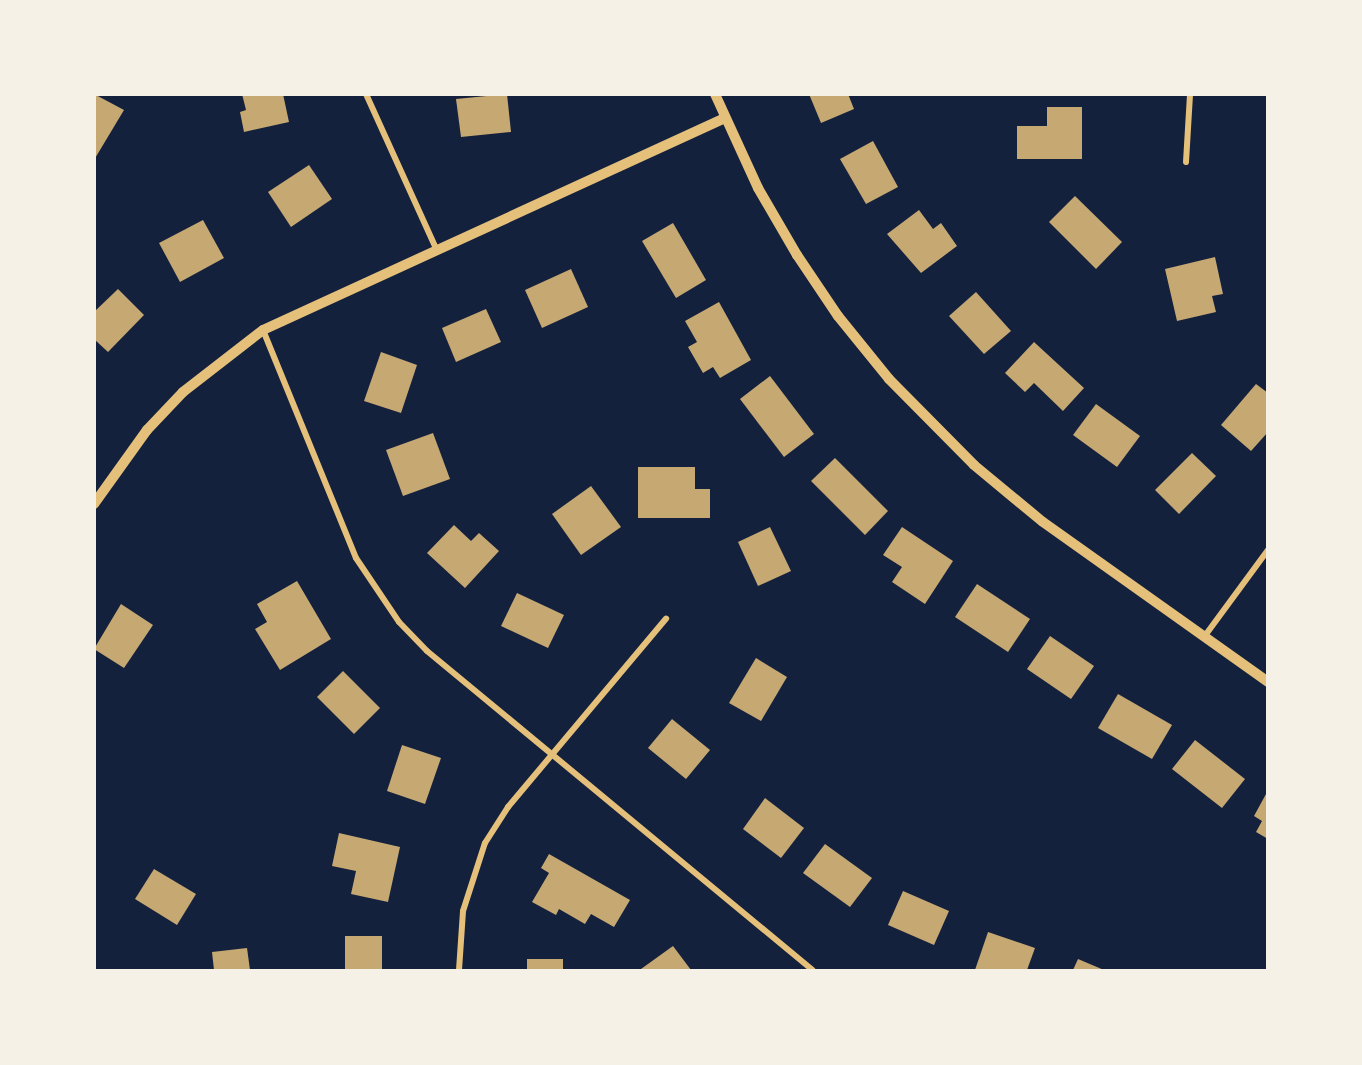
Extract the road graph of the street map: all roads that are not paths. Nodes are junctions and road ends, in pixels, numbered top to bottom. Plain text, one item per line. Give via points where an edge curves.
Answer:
1 (366, 94) edge
2 (715, 94) edge
3 (1190, 94) edge
4 (725, 118) junction
5 (1186, 162) dead end
6 (436, 248) junction
7 (263, 330) junction
8 (94, 504) edge
9 (1268, 550) edge
10 (666, 619) dead end
11 (1204, 637) junction
12 (1268, 682) edge
13 (552, 755) junction
14 (805, 968) edge
15 (459, 970) edge
16 (812, 970) edge

1 - 6 street
2 - 4 street
3 - 5 street
4 - 6 street
4 - 11 street via 758,188 797,255 838,316 889,379 974,465 1043,522
6 - 7 street
7 - 8 street via 183,392 147,430
7 - 13 street via 336,513 379,595 428,651
9 - 11 street
10 - 13 street
11 - 12 street
13 - 14 street
13 - 15 street via 485,843 463,911
14 - 16 street

